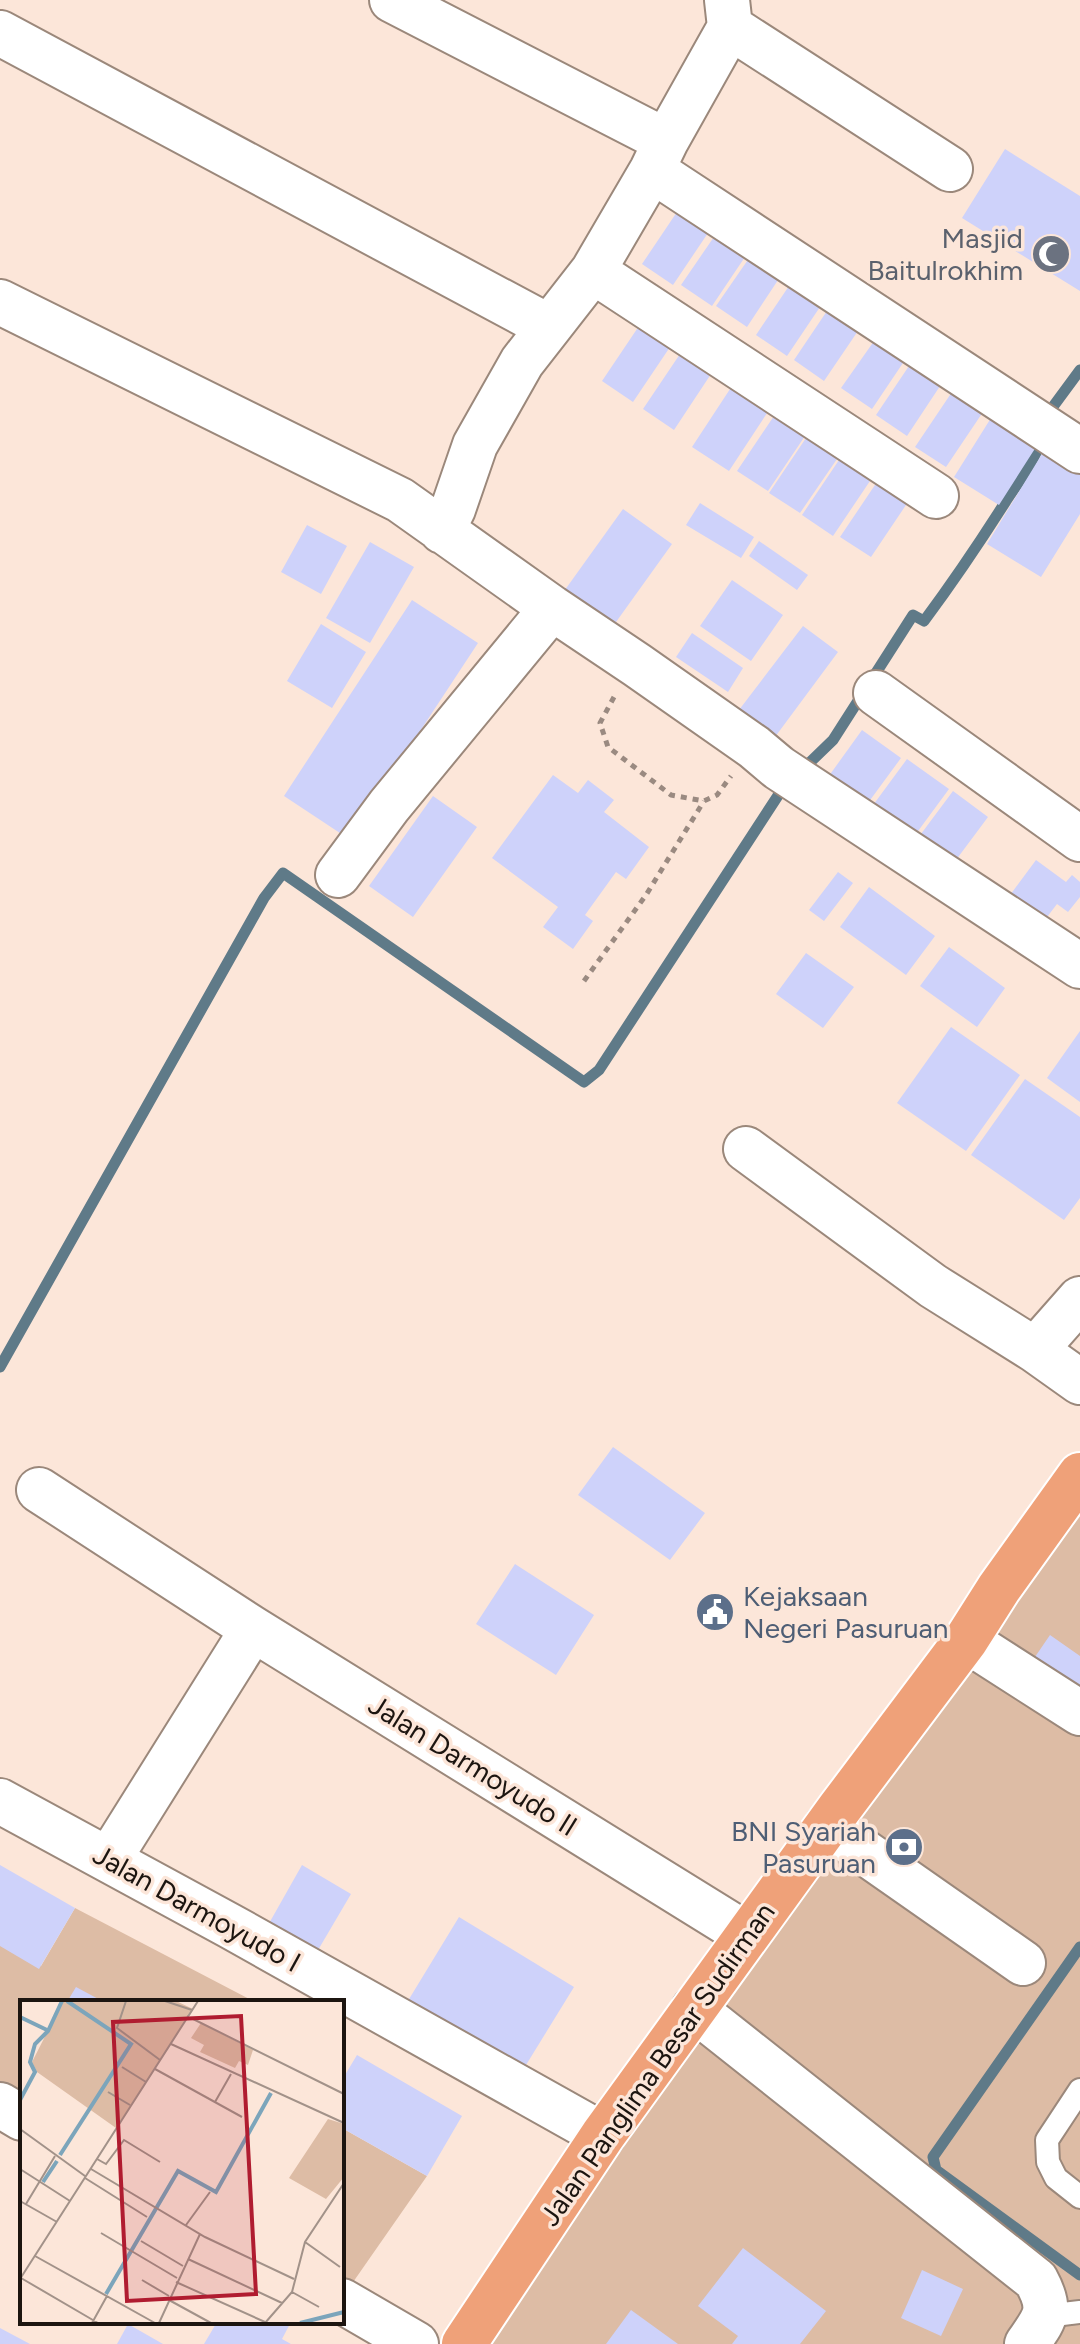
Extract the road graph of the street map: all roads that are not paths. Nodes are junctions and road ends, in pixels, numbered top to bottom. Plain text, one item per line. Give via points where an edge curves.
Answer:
1 (392, 0) edge
2 (729, 14) edge
3 (0, 33) edge
4 (659, 155) junction
5 (950, 169) dead end
6 (593, 271) junction
7 (0, 302) edge
8 (549, 327) junction
9 (1057, 436) edge
10 (936, 496) dead end
11 (442, 531) junction
12 (552, 608) junction
13 (876, 693) dead end
14 (1080, 839) edge
15 (338, 875) dead end
16 (1080, 966) edge
17 (746, 1149) dead end
18 (1080, 1299) edge
19 (1035, 1350) junction
20 (1080, 1382) edge
21 (1080, 1475) edge
22 (39, 1490) dead end
23 (253, 1629) junction
24 (966, 1640) junction
25 (1080, 1713) edge
26 (0, 1801) edge
27 (827, 1826) junction
28 (109, 1859) junction
29 (747, 1935) junction
30 (1023, 1963) dead end
31 (694, 2009) junction
32 (1080, 2090) edge
33 (0, 2105) edge
34 (20, 2117) edge
35 (603, 2135) junction
36 (1080, 2197) edge
37 (344, 2302) edge
38 (1051, 2324) edge
39 (416, 2344) edge
40 (464, 2344) edge

1 - 4 street
2 - 4 street
2 - 5 street
3 - 8 street
4 - 6 street
4 - 9 street
6 - 8 street
6 - 10 street
7 - 11 street via 400,500
8 - 11 street via 522,362 475,445
11 - 12 street
12 - 15 street
12 - 16 street
13 - 14 street
17 - 19 street via 933,1286
18 - 19 street
19 - 20 street
21 - 24 main road, Jalan Panglima Besar Sudirman
22 - 23 street, Jalan Darmoyudo II
23 - 28 street
23 - 29 street, Jalan Darmoyudo II
24 - 25 street
24 - 27 main road, Jalan Panglima Besar Sudirman
26 - 28 street, Jalan Darmoyudo I
27 - 29 main road, Jalan Panglima Besar Sudirman
27 - 30 street
28 - 35 street, Jalan Darmoyudo I
29 - 31 main road, Jalan Panglima Besar Sudirman
31 - 35 main road, Jalan Panglima Besar Sudirman
31 - 38 street via 1036,2280
32 - 36 lane via 1047,2140 1048,2162 1056,2178
33 - 34 street
35 - 40 main road, Jalan Panglima Besar Sudirman
37 - 39 street

